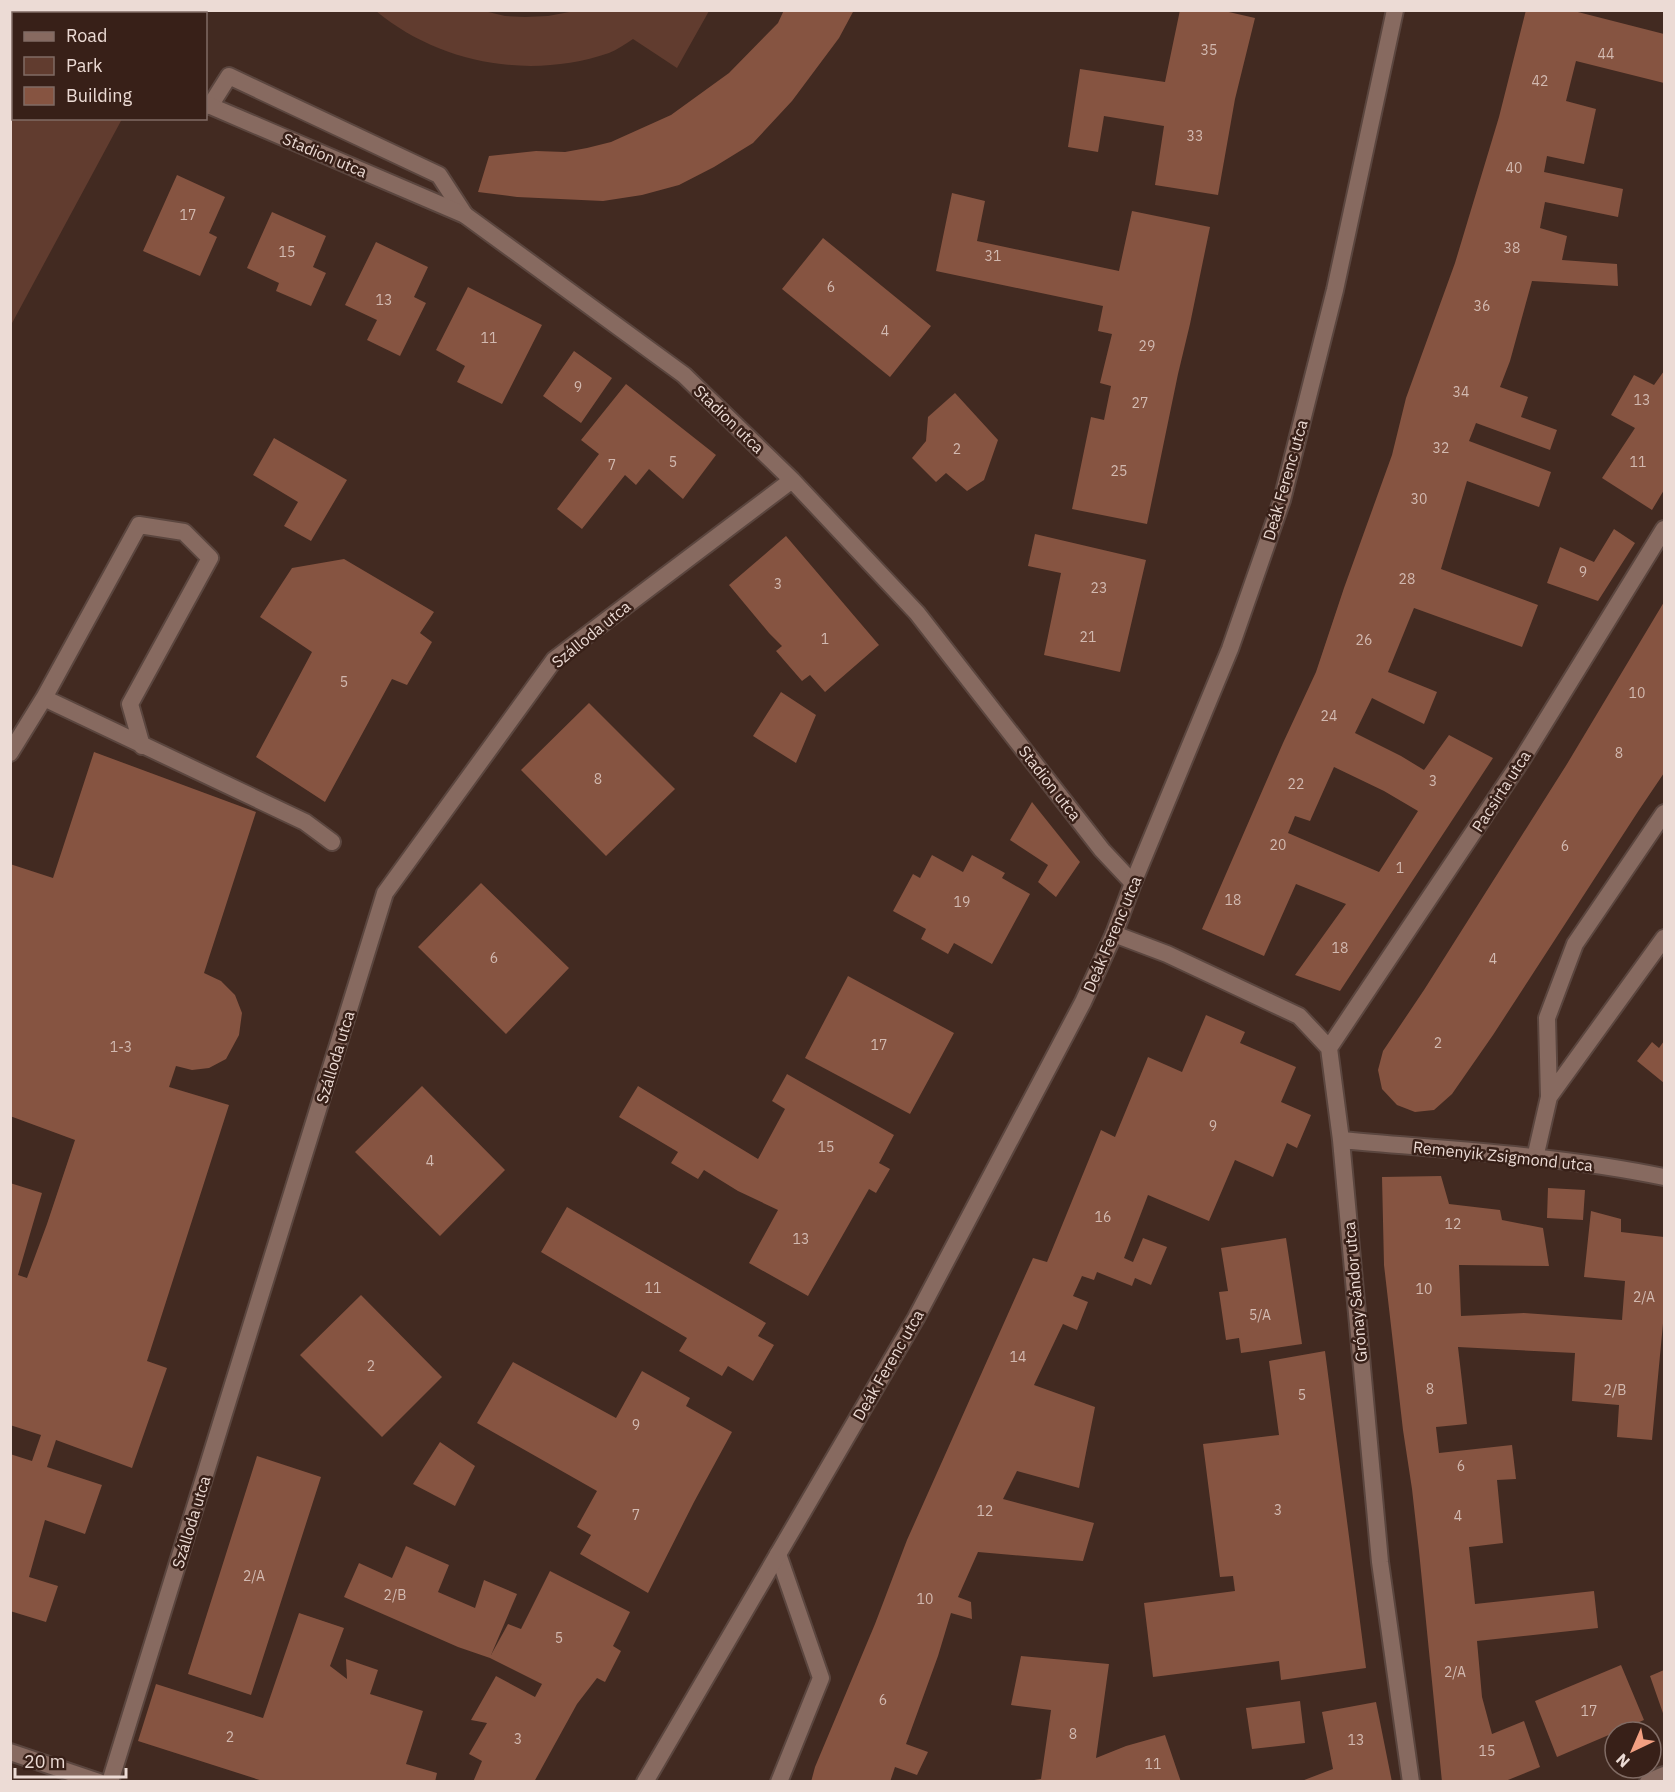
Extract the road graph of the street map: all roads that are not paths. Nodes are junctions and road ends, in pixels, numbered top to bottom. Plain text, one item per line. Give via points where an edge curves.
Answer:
1 (1395, 10) edge
2 (208, 105) edge
3 (465, 215) junction
4 (792, 480) junction
5 (1665, 529) edge
6 (44, 698) junction
7 (142, 746) junction
8 (10, 753) edge
9 (1665, 813) edge
10 (332, 842) dead end
11 (1133, 883) junction
12 (1114, 934) junction
13 (1665, 938) edge
14 (1329, 1048) junction
15 (1549, 1097) junction
16 (1341, 1140) junction
17 (1535, 1158) junction
18 (1665, 1177) edge
19 (778, 1554) junction
20 (10, 1752) edge
21 (1665, 1775) edge
22 (99, 1782) edge
23 (110, 1782) edge
24 (645, 1782) edge
25 (779, 1782) edge
26 (1411, 1782) edge
27 (1648, 1782) edge

1 - 11 street, Deák Ferenc utca via 1335,290 1282,500 1230,649
2 - 3 street, Stadion utca
2 - 3 street via 229,76 439,175
3 - 4 street, Stadion utca via 684,375
4 - 11 street, Stadion utca via 917,614 1102,850
4 - 23 street, Szálloda utca via 554,660 385,894
5 - 14 street, Pacsirta utca via 1515,770
6 - 7 street
6 - 7 street via 139,525 184,532 210,558 130,704
6 - 8 street
7 - 10 street via 305,822
9 - 15 street via 1575,944 1547,1018
11 - 12 street, Deák Ferenc utca
12 - 14 street via 1167,954 1299,1016
12 - 19 street, Deák Ferenc utca via 1083,1002 916,1318
13 - 15 street
14 - 16 street, Grónay Sándor utca
15 - 17 street
16 - 17 street, Remenyik Zsigmond utca
16 - 26 street, Grónay Sándor utca via 1380,1562
17 - 18 street, Remenyik Zsigmond utca
19 - 24 street, Deák Ferenc utca
19 - 25 street via 821,1678
20 - 22 street
21 - 27 street

